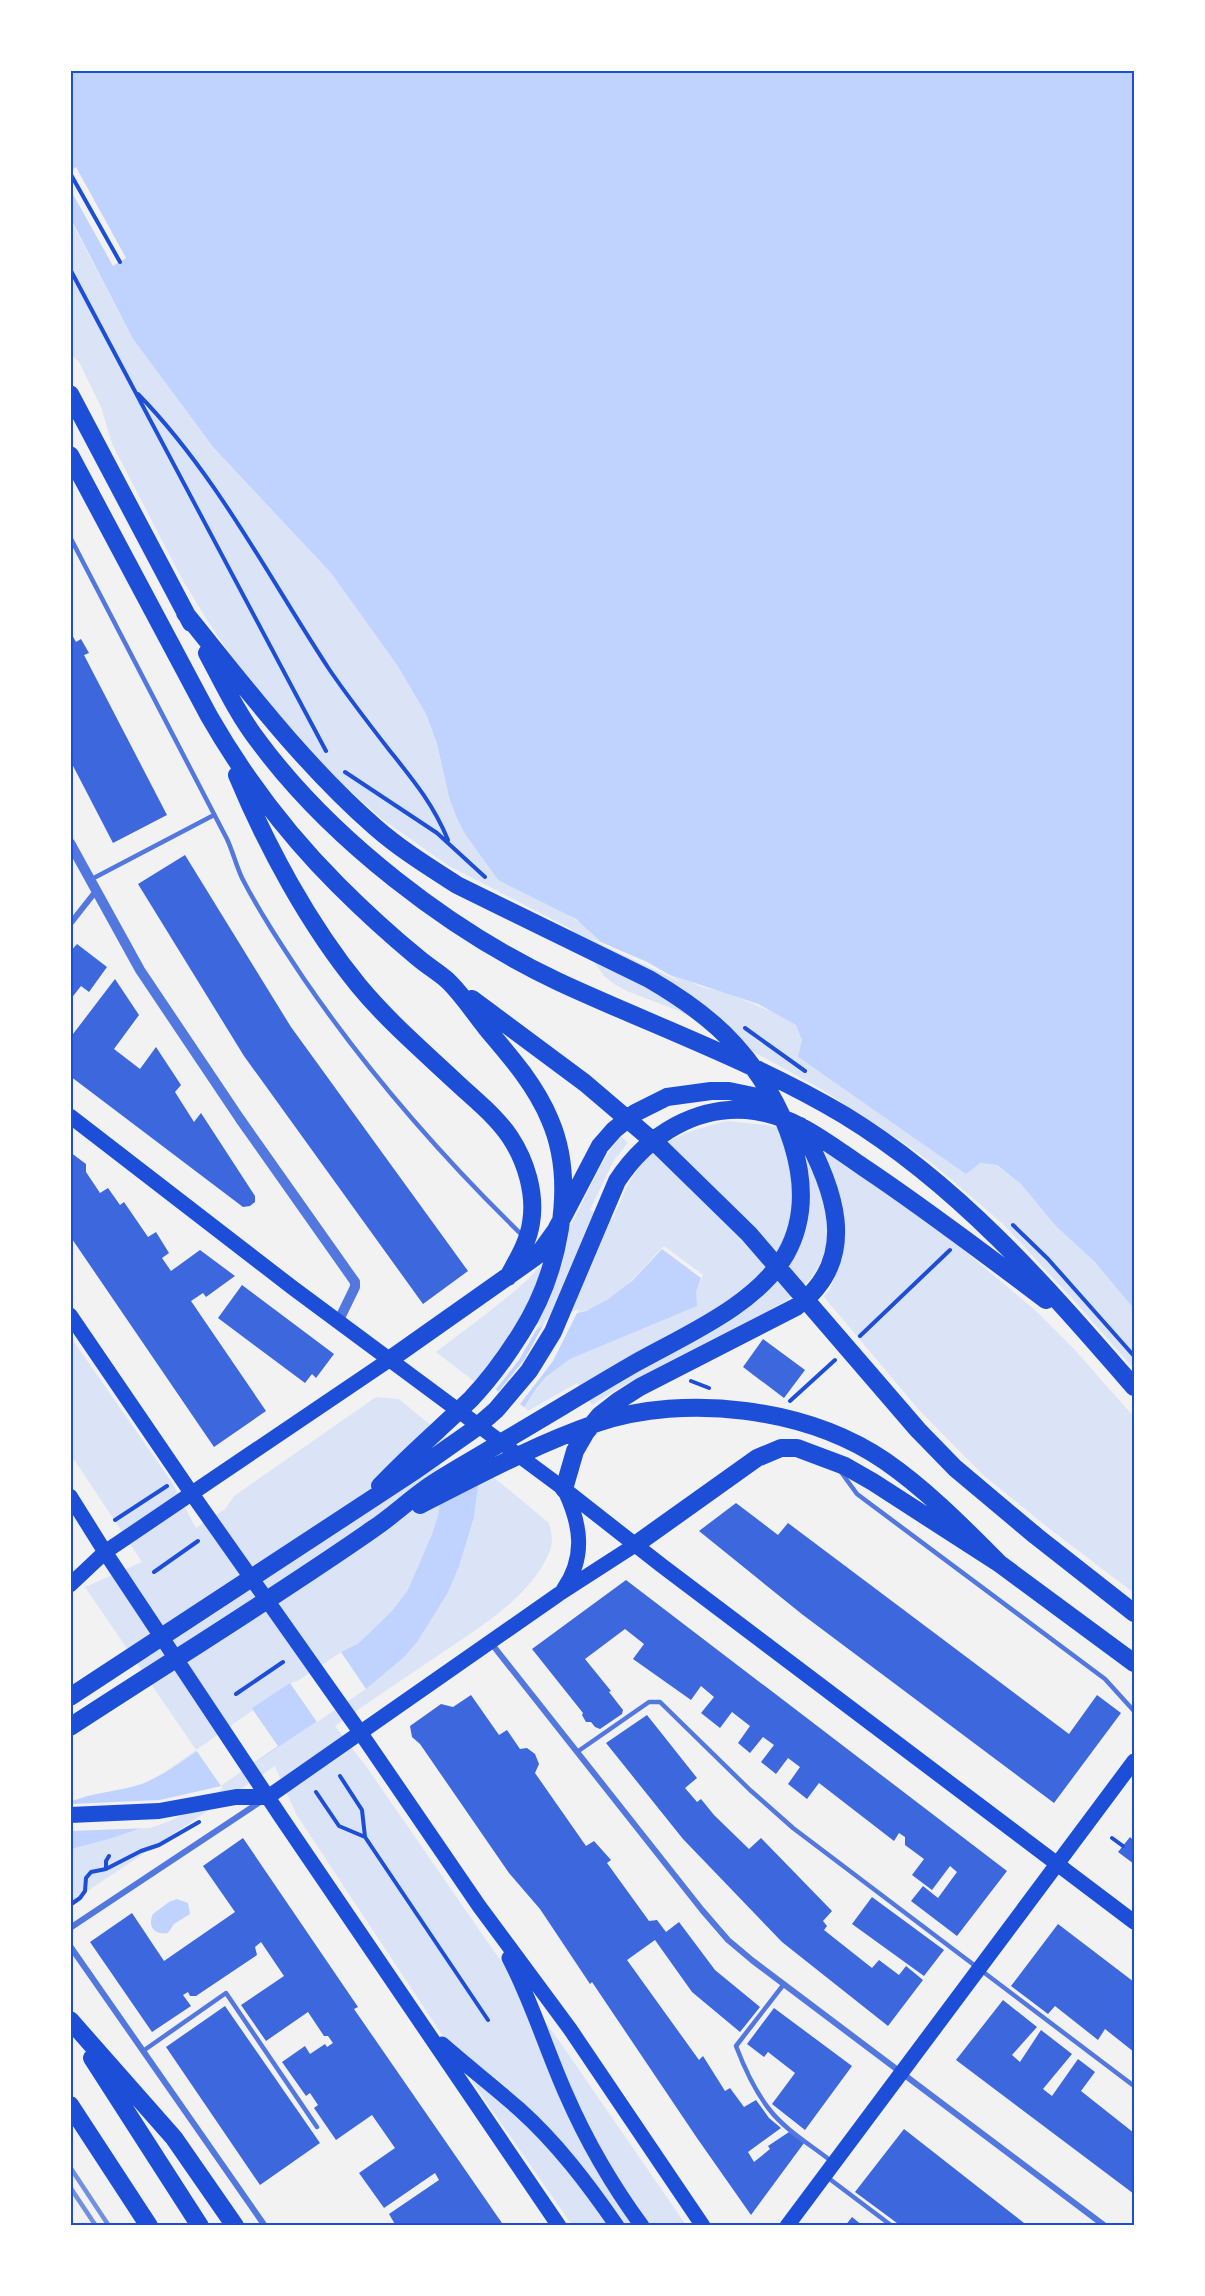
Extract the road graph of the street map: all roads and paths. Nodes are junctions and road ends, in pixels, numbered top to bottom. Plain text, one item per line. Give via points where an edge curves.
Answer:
1 (70, 173) edge
2 (72, 181) edge
3 (120, 262) dead end
4 (70, 269) edge
5 (134, 389) junction
6 (70, 394) edge
7 (70, 455) edge
8 (70, 537) edge
9 (185, 613) junction
10 (220, 734) junction
11 (327, 754) dead end
12 (342, 769) dead end
13 (214, 815) junction
14 (70, 843) edge
15 (449, 843) junction
16 (90, 880) junction
17 (492, 882) dead end
18 (96, 891) junction
19 (70, 924) edge
20 (447, 981) junction
21 (465, 994) joint
22 (738, 1023) dead end
23 (735, 1045) junction
24 (807, 1072) dead end
25 (70, 1116) edge
26 (794, 1123) junction
27 (1009, 1221) dead end
28 (527, 1240) junction
29 (508, 1277) junction
30 (70, 1315) edge
31 (338, 1322) junction
32 (1082, 1327) junction
33 (1134, 1356) edge
34 (389, 1360) junction
35 (1134, 1387) edge
36 (834, 1462) junction
37 (171, 1482) dead end
38 (564, 1489) junction
39 (192, 1494) junction
40 (70, 1496) edge
41 (360, 1507) junction
42 (115, 1520) dead end
43 (375, 1528) junction
44 (198, 1541) dead end
45 (634, 1545) junction
46 (105, 1552) junction
47 (1000, 1564) junction
48 (154, 1572) dead end
49 (70, 1585) edge
50 (559, 1594) junction
51 (1134, 1613) edge
52 (490, 1642) junction
53 (283, 1662) dead end
54 (1134, 1663) edge
55 (236, 1694) dead end
56 (70, 1697) edge
57 (1134, 1711) edge
58 (70, 1727) edge
59 (360, 1732) junction
60 (577, 1752) junction
61 (1134, 1761) edge
62 (340, 1776) dead end
63 (316, 1792) dead end
64 (268, 1797) junction
65 (70, 1815) edge
66 (208, 1820) dead end
67 (365, 1836) junction
68 (1112, 1838) dead end
69 (1123, 1846) dead end
70 (109, 1856) dead end
71 (1059, 1865) junction
72 (106, 1869) junction
73 (70, 1905) edge
74 (479, 1906) junction
75 (1134, 1922) edge
76 (70, 1928) edge
77 (70, 1946) edge
78 (980, 1970) junction
79 (784, 1984) junction
80 (414, 2013) junction
81 (70, 2020) edge
82 (488, 2020) dead end
83 (70, 2026) edge
84 (143, 2050) junction
85 (904, 2073) junction
86 (1134, 2086) edge
87 (70, 2105) edge
88 (317, 2127) dead end
89 (830, 2170) junction
90 (149, 2226) edge
91 (200, 2226) edge
92 (235, 2226) edge
93 (265, 2226) edge
94 (559, 2226) edge
95 (617, 2226) edge
96 (642, 2226) edge
97 (703, 2226) edge
98 (788, 2226) edge
99 (892, 2226) edge
100 (1105, 2226) edge

1 - 2 path
2 - 3 path
4 - 5 path
5 - 11 path
5 - 15 path via 192,456 329,669 417,784
6 - 9 highway
7 - 10 highway
8 - 13 lane
9 - 23 highway via 314,768 377,828 457,885 672,992
9 - 32 highway via 258,741 331,823 406,886 508,956 734,1058 846,1117 920,1169 967,1209
10 - 20 highway via 255,787 306,851 363,910
10 - 28 highway via 250,807 336,955 384,1013 493,1116 510,1137 522,1160 530,1190 532,1213
12 - 15 path
13 - 16 lane
13 - 28 lane via 257,904 328,1014 449,1160
14 - 16 street
15 - 17 path
16 - 18 street
18 - 19 street
18 - 31 street via 140,970 355,1282
20 - 21 highway
20 - 41 highway via 528,1080 551,1121 563,1168 562,1216 542,1292 522,1332 466,1404 408,1455
21 - 51 highway via 551,1056 697,1181 785,1273 955,1468
22 - 24 path
23 - 38 highway via 792,1112 828,1187 836,1221 830,1267 812,1294 796,1307 640,1387 600,1415 575,1451
23 - 43 highway via 756,1072 785,1125 798,1162 801,1187 796,1229 776,1269 742,1302 426,1489
25 - 31 main road
26 - 29 highway via 768,1102 729,1091 686,1093 644,1107 608,1136 548,1243
26 - 32 highway via 905,1196
26 - 41 highway via 746,1110 711,1114 681,1122 649,1143 617,1181 553,1332 511,1395 473,1430
27 - 33 path
28 - 29 highway
29 - 34 highway
30 - 39 main road
31 - 34 main road
32 - 35 highway
34 - 38 main road
34 - 39 main road
36 - 45 highway via 797,1448 773,1450
36 - 47 highway via 873,1482
36 - 57 lane via 857,1494 1105,1679
37 - 42 path
38 - 45 main road
38 - 50 main road via 579,1534 575,1566
39 - 46 main road
39 - 59 main road
40 - 46 main road
41 - 56 highway
43 - 47 highway via 590,1425 648,1412 704,1409 792,1421 855,1444 907,1479
43 - 58 highway
44 - 48 path
45 - 50 main road
45 - 71 main road
46 - 49 main road
46 - 64 main road
47 - 54 highway
50 - 52 main road
52 - 59 main road
52 - 60 street
53 - 55 path
59 - 64 main road
59 - 74 main road
60 - 78 lane via 649,1702 660,1702 793,1828
60 - 79 street via 728,1940
61 - 71 main road
62 - 67 path via 362,1810
63 - 67 path via 339,1826
64 - 65 highway via 244,1796 159,1811
64 - 76 street
64 - 80 main road
66 - 72 path
67 - 82 path
68 - 69 path
70 - 72 path
71 - 75 main road
71 - 78 main road
72 - 73 path via 91,1872 85,1891
74 - 96 main road via 529,1997 574,2112
74 - 97 main road via 564,2021
77 - 84 street
78 - 85 main road
78 - 86 lane
79 - 85 street
79 - 89 lane via 736,2046 770,2111
80 - 94 main road
80 - 95 main road via 440,2042 545,2135
81 - 92 highway via 174,2138
83 - 91 highway
84 - 88 lane via 226,1993
84 - 93 street
85 - 89 main road
85 - 100 street
87 - 90 highway
89 - 98 main road
89 - 99 lane

